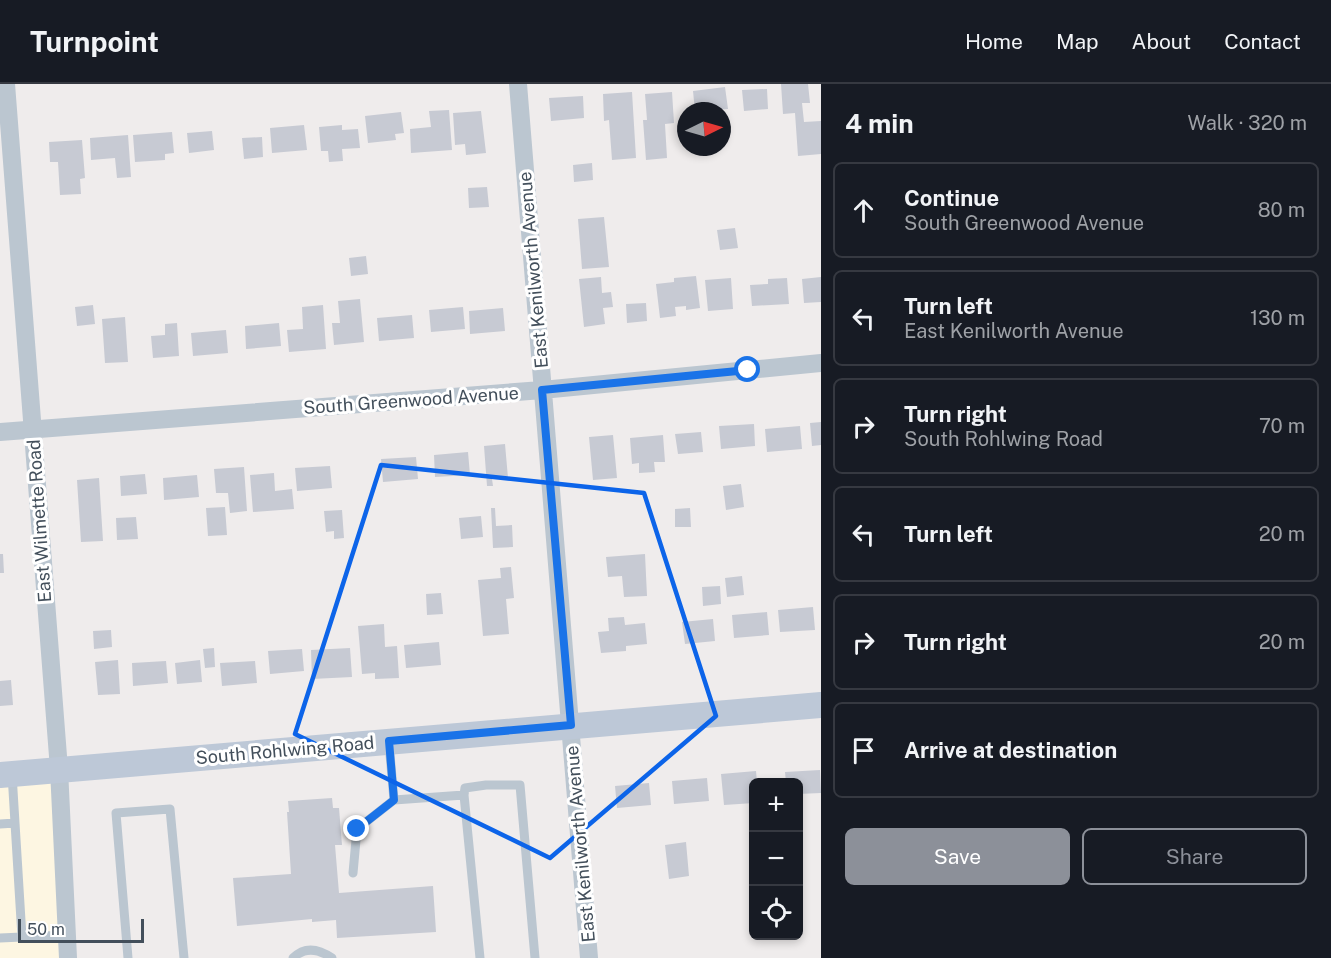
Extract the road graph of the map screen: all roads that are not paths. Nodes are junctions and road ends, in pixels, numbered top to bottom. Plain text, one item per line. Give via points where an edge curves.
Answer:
1 (6, 84) edge
2 (518, 84) edge
3 (821, 363) edge
4 (542, 390) junction
5 (32, 429) junction
6 (0, 432) edge
7 (821, 705) edge
8 (571, 725) junction
9 (389, 741) junction
10 (59, 769) junction
11 (6, 774) edge
12 (464, 795) junction
13 (394, 800) junction
14 (15, 823) junction
15 (0, 824) edge
16 (352, 873) dead end
17 (67, 935) junction
18 (22, 937) junction
19 (0, 939) edge
20 (68, 958) edge
21 (128, 958) edge
22 (184, 958) edge
23 (293, 958) edge
24 (332, 958) edge
25 (480, 958) edge
26 (535, 958) edge
27 (589, 958) edge

1 - 5 street, East Wilmette Road
2 - 4 street, East Kenilworth Avenue
3 - 4 street, South Greenwood Avenue
4 - 5 street, South Greenwood Avenue
4 - 8 street, East Kenilworth Avenue
5 - 6 street, South Greenwood Avenue
5 - 10 street, East Wilmette Road
7 - 8 street, South Rohlwing Road
8 - 9 street, South Rohlwing Road
8 - 27 street, East Kenilworth Avenue
9 - 10 street, South Rohlwing Road
9 - 13 lane
10 - 11 street, South Rohlwing Road
10 - 17 street, East Wilmette Road
11 - 14 lane
12 - 13 lane
12 - 25 lane
12 - 26 lane via 465,788 486,784 520,785
13 - 16 lane via 357,829
14 - 15 lane
14 - 18 lane
17 - 18 lane
17 - 20 street, East Wilmette Road
18 - 19 lane
21 - 22 lane via 116,813 170,809
23 - 24 lane via 313,949

